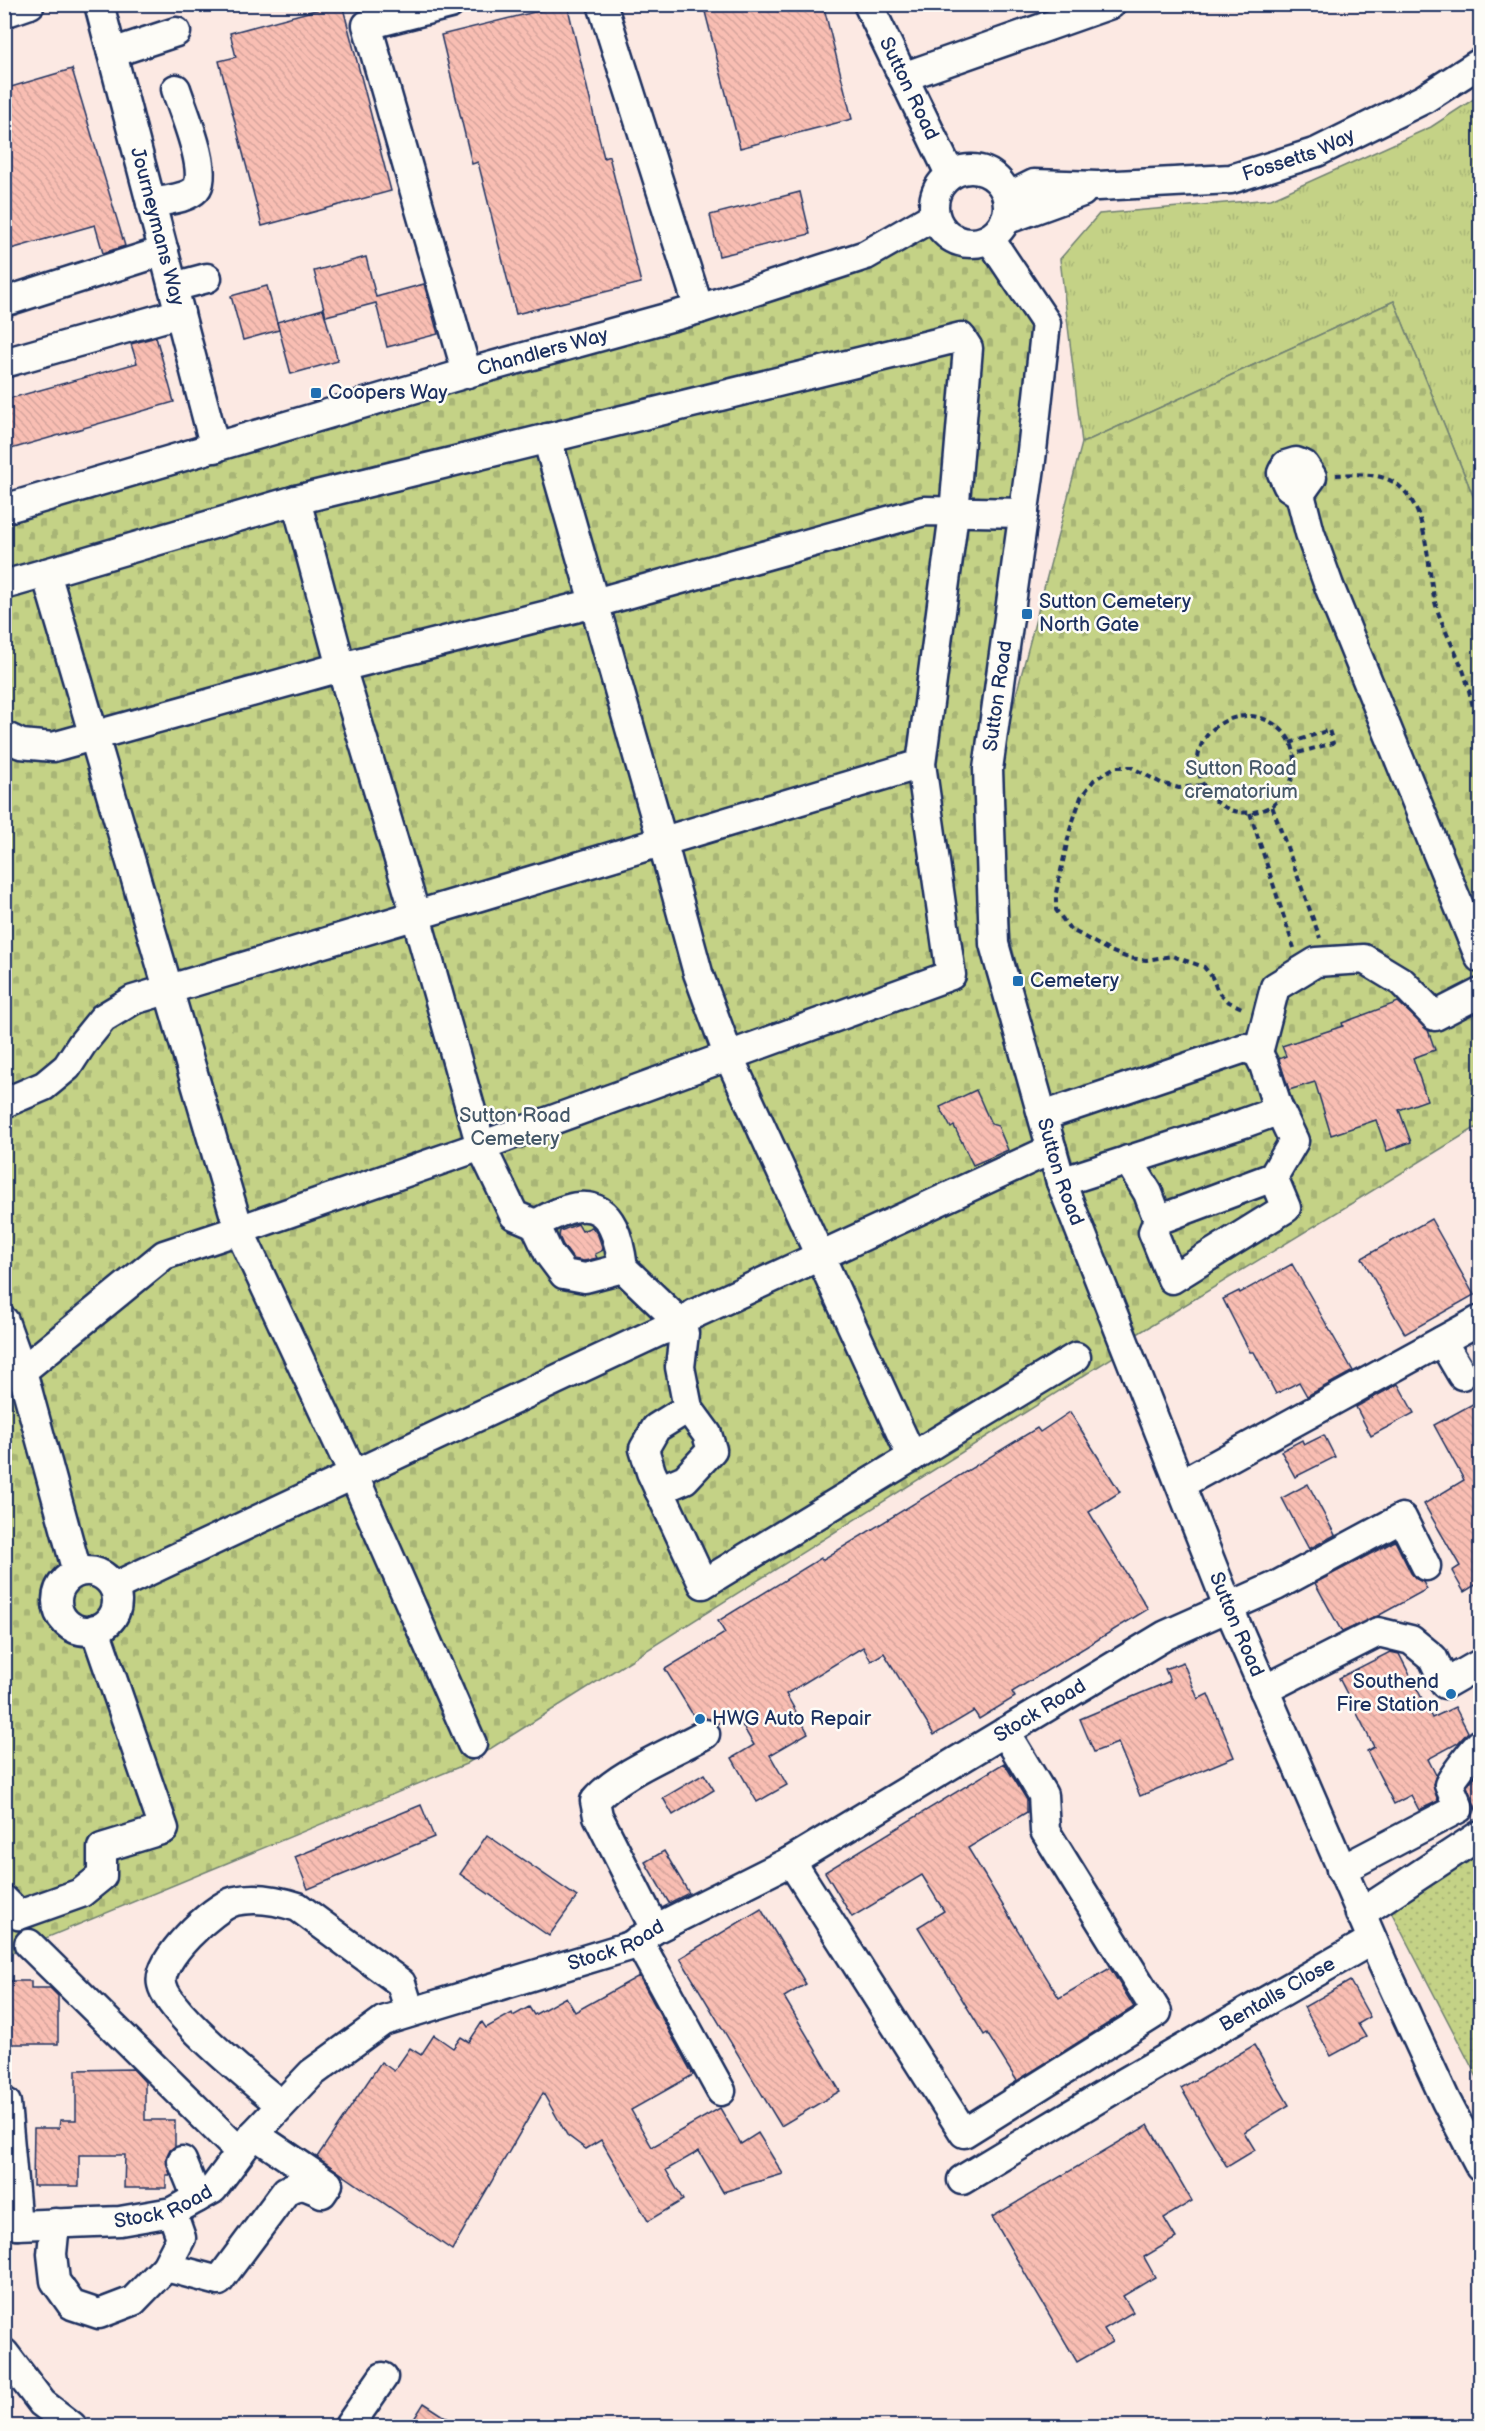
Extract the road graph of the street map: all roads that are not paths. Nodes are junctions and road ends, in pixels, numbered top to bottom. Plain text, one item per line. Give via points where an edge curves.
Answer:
1 (30, 4) edge
2 (99, 4) edge
3 (450, 4) edge
4 (602, 4) edge
5 (868, 4) edge
6 (1111, 4) edge
7 (410, 9) edge
8 (4, 13) edge
9 (176, 32) dead end
10 (112, 53) junction
11 (1480, 63) edge
12 (903, 77) junction
13 (176, 89) dead end
14 (950, 174) junction
15 (151, 203) junction
16 (934, 216) junction
17 (1001, 218) junction
18 (164, 251) junction
19 (207, 278) dead end
20 (176, 300) junction
21 (4, 302) edge
22 (699, 309) junction
23 (4, 363) edge
24 (467, 373) junction
25 (547, 438) junction
26 (215, 448) junction
27 (1306, 486) road end
28 (296, 500) junction
29 (4, 509) edge
30 (954, 513) junction
31 (1023, 513) junction
32 (46, 573) junction
33 (4, 585) edge
34 (595, 603) junction
35 (341, 667) junction
36 (95, 735) junction
37 (4, 736) edge
38 (921, 764) junction
39 (662, 840) junction
40 (416, 916) junction
41 (1480, 958) edge
42 (169, 988) junction
43 (1480, 993) edge
44 (1258, 1053) junction
45 (729, 1057) junction
46 (4, 1103) edge
47 (1277, 1105) junction
48 (1043, 1116) junction
49 (481, 1146) junction
50 (1052, 1149) junction
51 (1128, 1160) junction
52 (1273, 1177) junction
53 (1061, 1182) junction
54 (1158, 1220) junction
55 (535, 1224) junction
56 (239, 1230) junction
57 (822, 1255) junction
58 (623, 1268) junction
59 (1480, 1320) edge
60 (4, 1321) edge
61 (680, 1322) junction
62 (1442, 1341) junction
63 (1076, 1357) dead end
64 (22, 1371) junction
65 (1462, 1375) dead end
66 (688, 1408) junction
67 (912, 1457) junction
68 (354, 1476) junction
69 (1181, 1484) junction
70 (659, 1490) junction
71 (1426, 1566) dead end
72 (78, 1572) junction
73 (114, 1587) junction
74 (1228, 1606) junction
75 (95, 1629) junction
76 (1480, 1664) edge
77 (1264, 1690) junction
78 (1005, 1732) junction
79 (705, 1734) dead end
80 (472, 1744) dead end
81 (1480, 1744) edge
82 (1480, 1835) edge
83 (791, 1861) junction
84 (1341, 1870) junction
85 (4, 1900) edge
86 (1360, 1914) junction
87 (647, 1935) junction
88 (1372, 1940) junction
89 (28, 1944) dead end
90 (410, 2012) junction
91 (721, 2091) dead end
92 (6, 2103) edge
93 (281, 2105) junction
94 (247, 2143) junction
95 (182, 2161) dead end
96 (1480, 2166) edge
97 (962, 2180) dead end
98 (197, 2198) junction
99 (172, 2212) junction
100 (55, 2223) junction
101 (11, 2224) edge
102 (166, 2267) junction
103 (4, 2353) edge
104 (383, 2377) dead end
105 (72, 2427) edge
106 (349, 2427) edge

1 - 8 street
2 - 10 street, Journeymans Way
3 - 7 street
4 - 22 street
5 - 12 street, Sutton Road
6 - 12 street
7 - 24 street via 367,25
9 - 10 street
10 - 15 street, Journeymans Way
11 - 17 street, Fossetts Way via 1424,99 1317,152 1231,179 1098,186 1034,184
12 - 14 street, Sutton Road
13 - 15 street via 199,160 199,184 187,195
14 - 16 street via 940,183 934,197
14 - 17 street, Sutton Road via 975,168 996,178
15 - 18 street, Journeymans Way
16 - 17 street via 947,236 969,244
16 - 22 street, Chandlers Way via 866,255
17 - 31 street, Sutton Road via 1046,323
18 - 20 street, Journeymans Way
18 - 21 street
19 - 20 street
20 - 23 street
20 - 26 street, Journeymans Way
22 - 24 street, Chandlers Way
24 - 26 street, Chandlers Way
25 - 28 street
25 - 30 street via 962,337 968,348
25 - 34 street
26 - 29 street, Chandlers Way
27 - 41 street via 1310,533 1329,586
28 - 32 street
28 - 35 street
30 - 31 street
30 - 34 street via 924,511
30 - 38 street
31 - 48 street, Sutton Road via 988,769 994,944
32 - 33 street
32 - 36 street
34 - 35 street
34 - 39 street
35 - 36 street
35 - 40 street
36 - 37 street via 53,747 21,744
36 - 42 street
38 - 39 street
38 - 45 street via 951,975
39 - 40 street
39 - 45 street via 698,973
40 - 42 street
40 - 49 street
42 - 46 street via 133,1000 103,1018 68,1067 44,1086
42 - 56 street
43 - 44 street via 1435,1016 1402,982 1364,959 1316,962 1275,987
44 - 47 street
44 - 48 street via 1245,1048 1224,1054
45 - 49 street
45 - 57 street
47 - 51 street via 1269,1114
47 - 52 street via 1294,1142
48 - 50 street, Sutton Road
49 - 55 street via 513,1215
49 - 56 street
50 - 53 street, Sutton Road
50 - 57 street
51 - 53 street
51 - 54 street via 1148,1193
52 - 54 street
52 - 54 street via 1286,1208 1173,1279 1153,1232
53 - 69 street, Sutton Road
55 - 58 street via 564,1274 585,1278
55 - 58 street via 579,1207 593,1208 602,1213 619,1239
56 - 64 street via 164,1255
56 - 68 street
57 - 61 street
57 - 67 street
58 - 61 street
59 - 62 street
60 - 64 street
61 - 66 street via 680,1367
61 - 68 street
62 - 65 street
62 - 69 street
63 - 67 street
64 - 72 street
66 - 70 street via 656,1428 644,1449
66 - 70 street via 707,1434 712,1450 685,1479
67 - 70 street via 703,1584
68 - 73 street
68 - 80 street
69 - 74 street, Sutton Road
71 - 74 street, Stock Road via 1402,1518 1276,1586
72 - 73 street via 94,1571
72 - 75 street via 60,1589 60,1613 72,1627
73 - 75 street via 115,1612 105,1625
74 - 77 street, Sutton Road
74 - 78 street, Stock Road via 1166,1635
75 - 85 street via 164,1829 102,1848 102,1876 81,1893 19,1915
76 - 77 street via 1445,1684 1433,1658 1411,1640 1378,1632
77 - 84 street, Sutton Road
78 - 83 street, Stock Road
78 - 83 street via 1043,1795 1045,1831 1156,2012 964,2133
79 - 87 street via 605,1790 595,1801
81 - 84 street via 1452,1776 1449,1785 1460,1808
82 - 86 street
83 - 87 street, Stock Road
84 - 86 street, Sutton Road
86 - 88 street, Sutton Road
87 - 90 street, Stock Road via 630,1946
87 - 91 street
88 - 96 street, Sutton Road
88 - 97 street, Bentalls Close
89 - 94 street
90 - 93 street, Stock Road via 383,2020 312,2073
90 - 93 street via 401,1983 298,1907 250,1898 232,1902 213,1914 183,1941 163,1969 161,1984 173,2004 219,2053
92 - 101 street
93 - 94 street, Stock Road
94 - 98 street, Stock Road via 213,2189
94 - 102 street via 328,2184 322,2193 296,2185 286,2191 219,2281
95 - 98 street
98 - 99 street, Stock Road
99 - 100 street, Stock Road via 120,2221
99 - 102 street via 181,2238
100 - 101 street, Stock Road
100 - 102 street via 55,2282 72,2305 99,2314 133,2301
103 - 105 street via 42,2403
104 - 106 street

